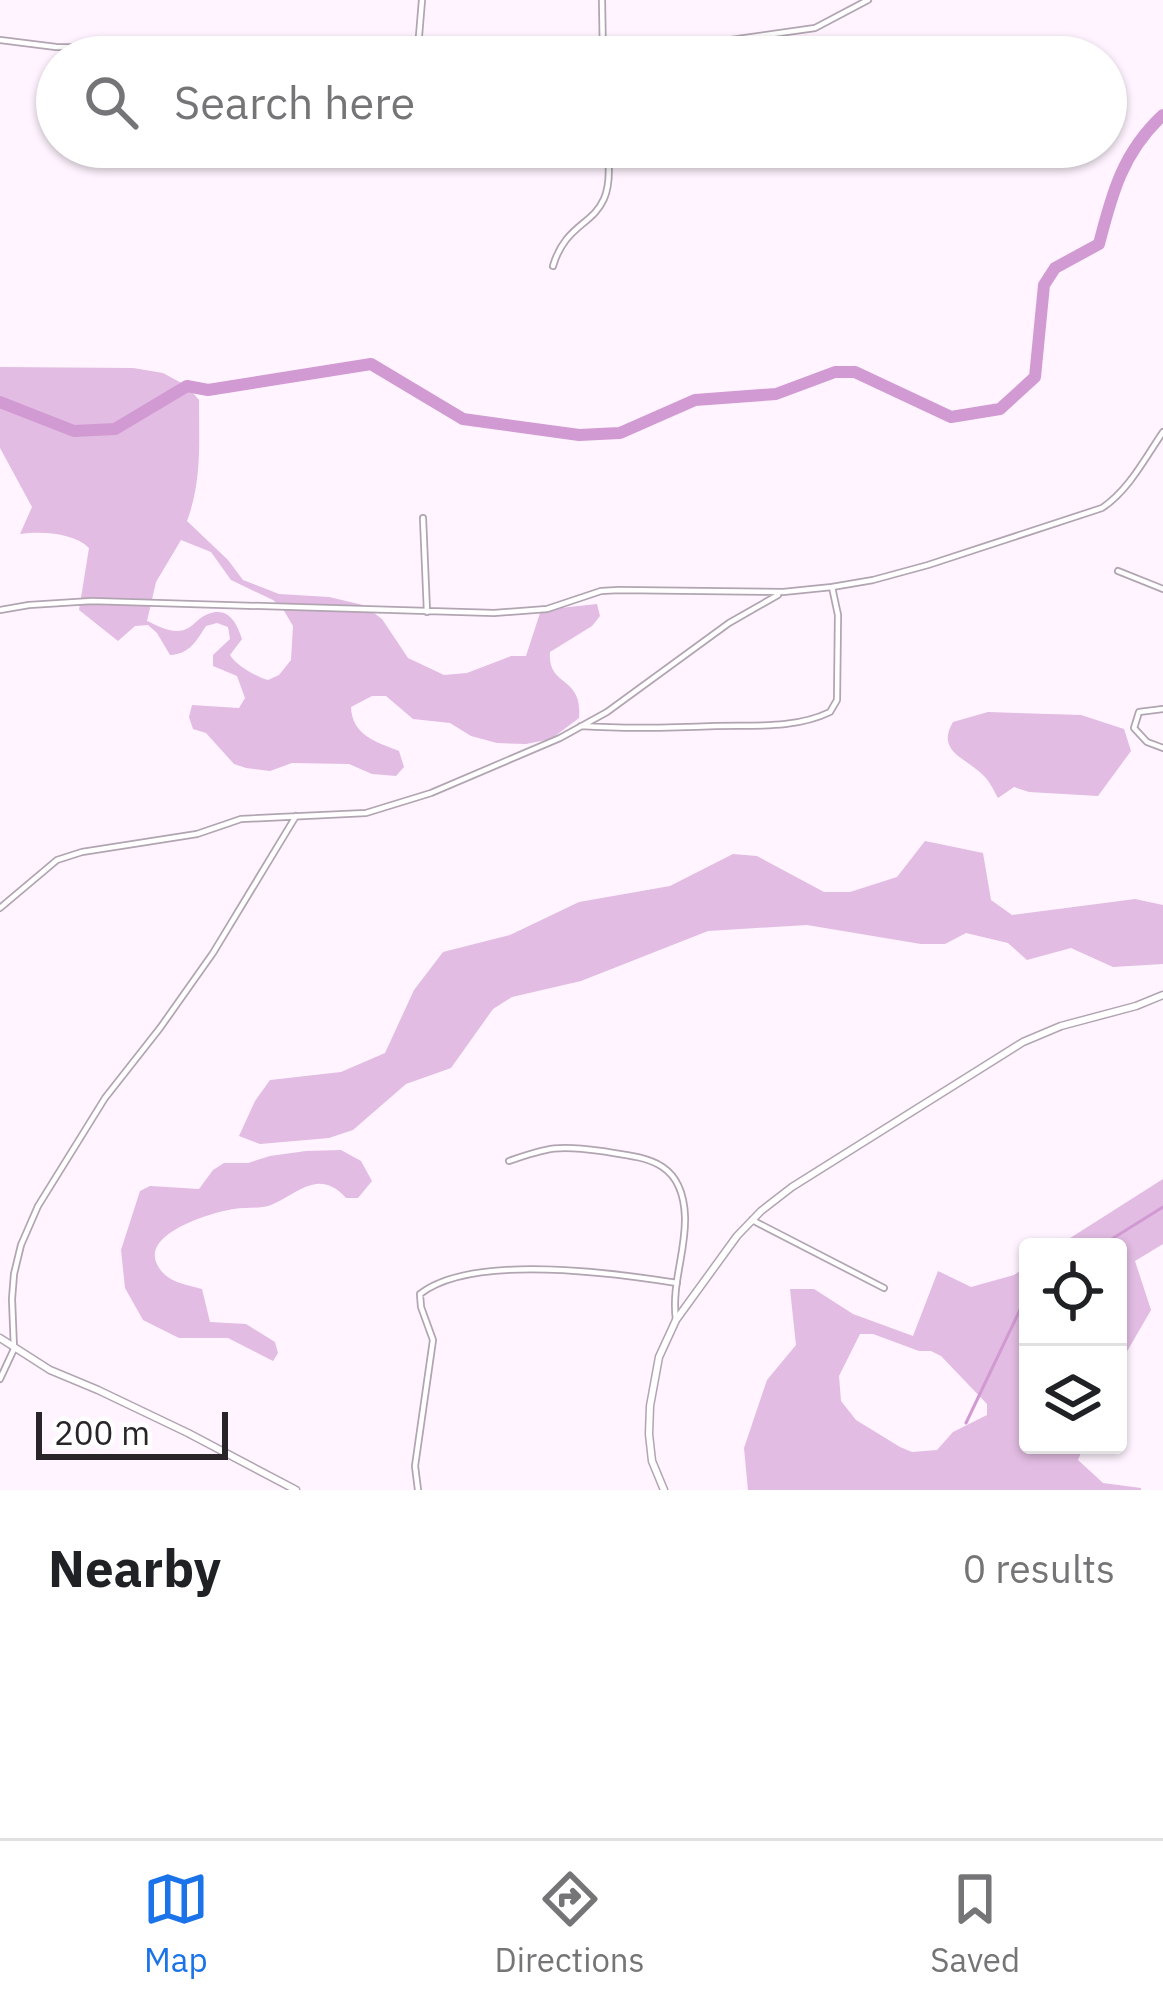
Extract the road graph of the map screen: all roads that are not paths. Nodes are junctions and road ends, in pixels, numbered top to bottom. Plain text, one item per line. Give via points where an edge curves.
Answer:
1 (422, 0) edge
2 (602, 0) edge
3 (868, 0) edge
4 (419, 36) edge
5 (602, 36) edge
6 (759, 36) edge
7 (0, 40) edge
8 (36, 44) edge
9 (610, 168) edge
10 (553, 266) dead end
11 (1163, 432) edge
12 (423, 518) dead end
13 (1118, 571) dead end
14 (832, 587) junction
15 (1163, 589) edge
16 (783, 592) junction
17 (0, 610) edge
18 (428, 611) junction
19 (1163, 709) edge
20 (581, 726) junction
21 (1163, 748) edge
22 (296, 816) junction
23 (0, 908) edge
24 (1163, 995) edge
25 (509, 1161) dead end
26 (752, 1220) junction
27 (676, 1283) junction
28 (884, 1288) dead end
29 (676, 1320) junction
30 (0, 1338) edge
31 (14, 1349) junction
32 (0, 1379) edge
33 (296, 1490) edge
34 (418, 1490) edge
35 (664, 1490) edge

1 - 4 street
2 - 5 street
3 - 6 street via 815,28
7 - 8 street
9 - 10 street via 607,197 558,248
11 - 14 street via 1102,508
12 - 18 street
13 - 15 street
14 - 16 street
14 - 20 street via 837,700 823,716 663,730
16 - 18 street via 601,591 526,612
16 - 20 street
17 - 18 street via 92,601
19 - 21 street via 1139,712 1134,728
20 - 22 street via 401,804
22 - 23 street via 241,819 82,852 58,860
22 - 31 street via 213,953 38,1206 14,1274
24 - 26 street via 1024,1042
25 - 27 street via 567,1146 656,1161 684,1203
26 - 28 street
26 - 29 street
27 - 29 street
27 - 34 street via 590,1270 502,1270 428,1287 420,1294 433,1340
29 - 35 street via 659,1357 650,1414 652,1460
30 - 31 street
31 - 32 street
31 - 33 street

